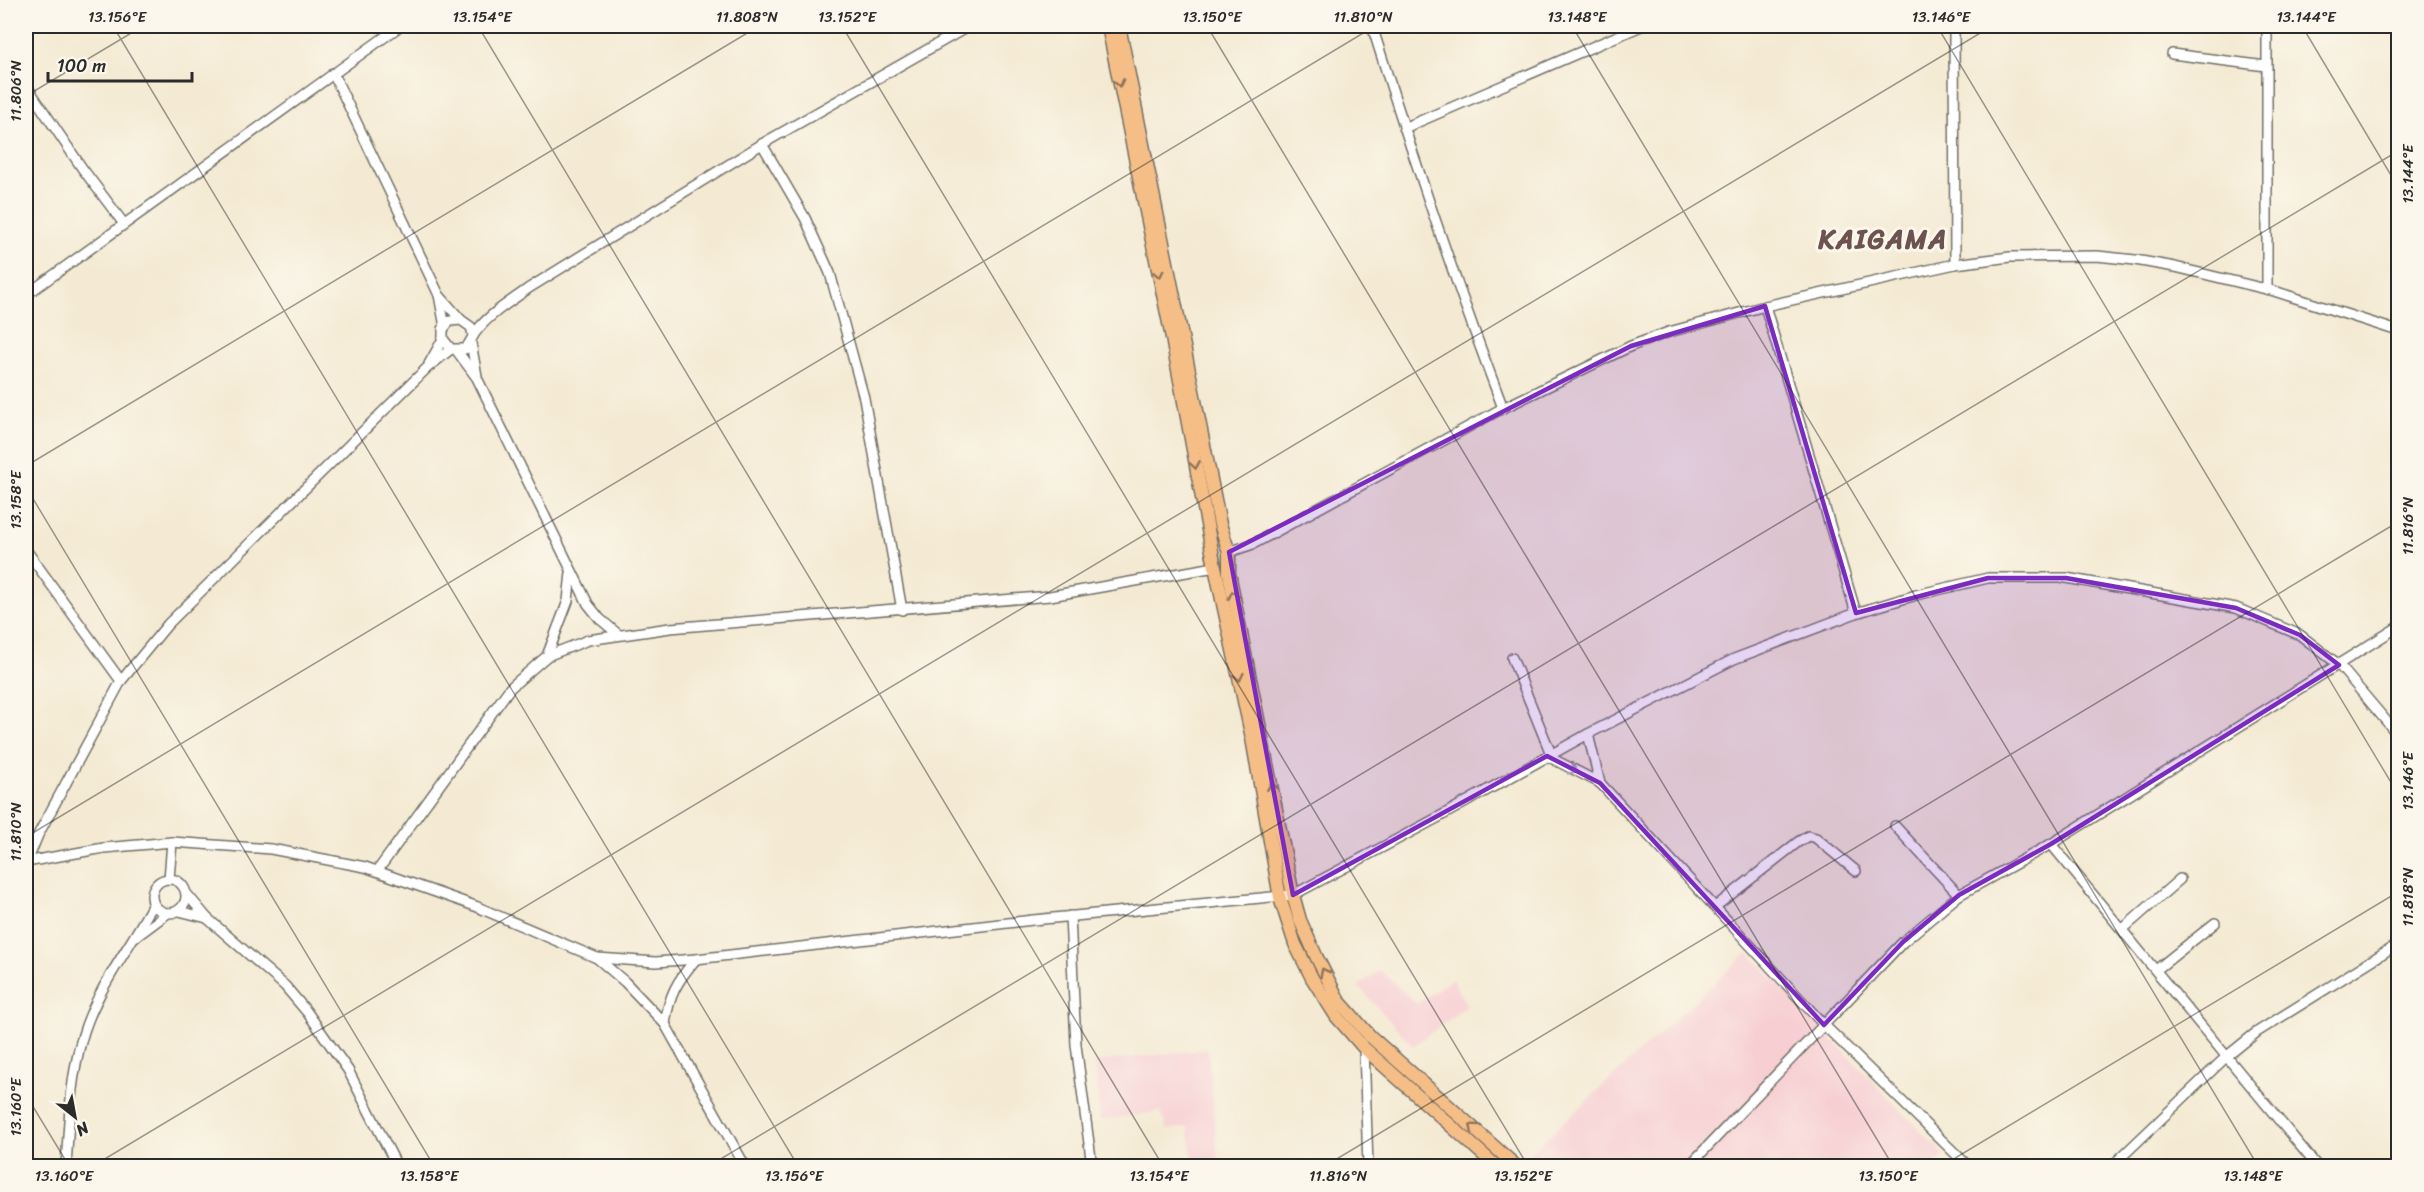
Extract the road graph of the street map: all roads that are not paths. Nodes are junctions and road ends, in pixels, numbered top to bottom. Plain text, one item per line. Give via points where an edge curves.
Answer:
1 (400, 26) edge
2 (969, 26) edge
3 (1108, 26) edge
4 (1119, 26) edge
5 (1372, 26) edge
6 (1641, 26) edge
7 (1954, 26) edge
8 (2267, 26) edge
9 (2172, 54) dead end
10 (2266, 66) junction
11 (333, 73) junction
12 (26, 85) edge
13 (1404, 128) junction
14 (762, 144) junction
15 (124, 224) junction
16 (1956, 264) junction
17 (2267, 289) junction
18 (26, 295) edge
19 (439, 295) junction
20 (1765, 306) junction
21 (495, 312) junction
22 (464, 322) junction
23 (445, 327) junction
24 (2398, 331) edge
25 (442, 339) junction
26 (472, 339) junction
27 (454, 350) junction
28 (427, 368) junction
29 (477, 378) junction
30 (1503, 408) junction
31 (26, 550) edge
32 (1229, 552) junction
33 (1215, 567) junction
34 (572, 573) junction
35 (902, 610) junction
36 (1856, 614) junction
37 (2398, 627) edge
38 (619, 635) junction
39 (547, 656) junction
40 (1512, 658) dead end
41 (2339, 665) junction
42 (121, 681) junction
43 (1588, 734) junction
44 (2398, 735) edge
45 (1549, 755) junction
46 (1600, 783) junction
47 (1895, 826) dead end
48 (172, 842) junction
49 (2051, 844) junction
50 (26, 862) edge
51 (378, 870) junction
52 (1856, 871) dead end
53 (169, 879) junction
54 (2180, 879) dead end
55 (186, 893) junction
56 (1293, 895) junction
57 (1959, 895) junction
58 (1280, 898) junction
59 (153, 904) junction
60 (1715, 907) junction
61 (178, 910) junction
62 (168, 914) junction
63 (1070, 916) junction
64 (207, 918) junction
65 (2215, 923) dead end
66 (2123, 929) junction
67 (135, 938) junction
68 (2398, 944) edge
69 (597, 958) junction
70 (696, 959) junction
71 (2156, 970) junction
72 (665, 1024) junction
73 (1824, 1025) junction
74 (1364, 1048) junction
75 (2226, 1057) junction
76 (66, 1167) edge
77 (397, 1167) edge
78 (745, 1167) edge
79 (1092, 1167) edge
80 (1368, 1167) edge
81 (1496, 1167) edge
82 (1516, 1167) edge
83 (1689, 1167) edge
84 (1968, 1167) edge
85 (2112, 1167) edge
86 (2317, 1167) edge

1 - 11 street
2 - 14 street
3 -> 33 main road
4 - 32 main road via 1220,524
5 - 13 street
6 - 13 street
7 - 16 street
8 - 10 street
9 - 10 street
10 - 17 street
11 - 15 street
11 - 19 street
12 - 15 street
13 - 30 street
14 - 21 street
14 - 35 street via 805,218 830,273 864,398
15 - 18 street
16 - 17 street via 2010,257 2106,257 2175,267
16 - 20 street
17 - 24 street
19 - 22 street
19 - 23 street
20 - 30 street via 1631,346
20 - 36 street
21 - 22 street
21 - 26 street
22 - 23 street via 450,321
22 - 26 street via 471,327
23 - 25 street
25 - 27 street
25 - 28 street
26 - 27 street via 465,349
26 - 29 street
27 - 28 street
27 - 29 street
28 - 42 street via 168,624
29 - 34 street
30 - 32 street via 1253,544
31 - 42 street
56 -> 32 main road via 1229,573
33 - 35 street via 1050,596
33 -> 58 main road via 1252,738
34 - 38 street via 600,620
34 - 39 street via 568,601
35 - 38 street
36 - 41 street via 1988,578 2066,578 2236,608 2300,635
36 - 43 street via 1734,659
37 - 41 street
38 - 39 street via 588,640
39 - 51 street via 510,687
40 - 45 street
41 - 44 street
41 - 49 street
42 - 50 street
43 - 45 street
43 - 46 street
45 -> 46 street
45 - 56 street
46 - 60 street
47 - 57 street
48 - 50 street via 104,848
48 - 51 street via 271,849
48 - 53 street
49 - 57 street
49 - 66 street
51 - 69 street
52 - 60 street via 1816,838 1808,836
53 - 55 street via 180,883
53 - 59 street via 154,887
54 - 66 street
55 - 61 street
55 - 64 street
56 - 58 street
82 -> 56 main road via 1370,1036 1339,1001 1312,948
57 - 73 street via 1903,942
58 - 63 street
58 - 74 main road via 1295,944 1312,978 1336,1016
59 - 62 street
59 - 67 street
60 - 73 street
61 - 62 street
61 - 64 street
62 - 67 street
63 - 70 street
63 - 79 street via 1076,1044
64 - 77 street via 285,986 307,1012 348,1070
65 - 71 street
66 - 71 street
67 - 76 street via 100,994 82,1037 73,1080
68 - 75 street via 2290,1010
69 - 70 street via 656,962
69 - 72 street
70 - 72 street via 679,979 668,1004
71 - 75 street
72 - 78 street
73 - 83 street
73 - 84 street
74 - 80 street
74 - 81 main road
75 - 85 street
75 - 86 street

